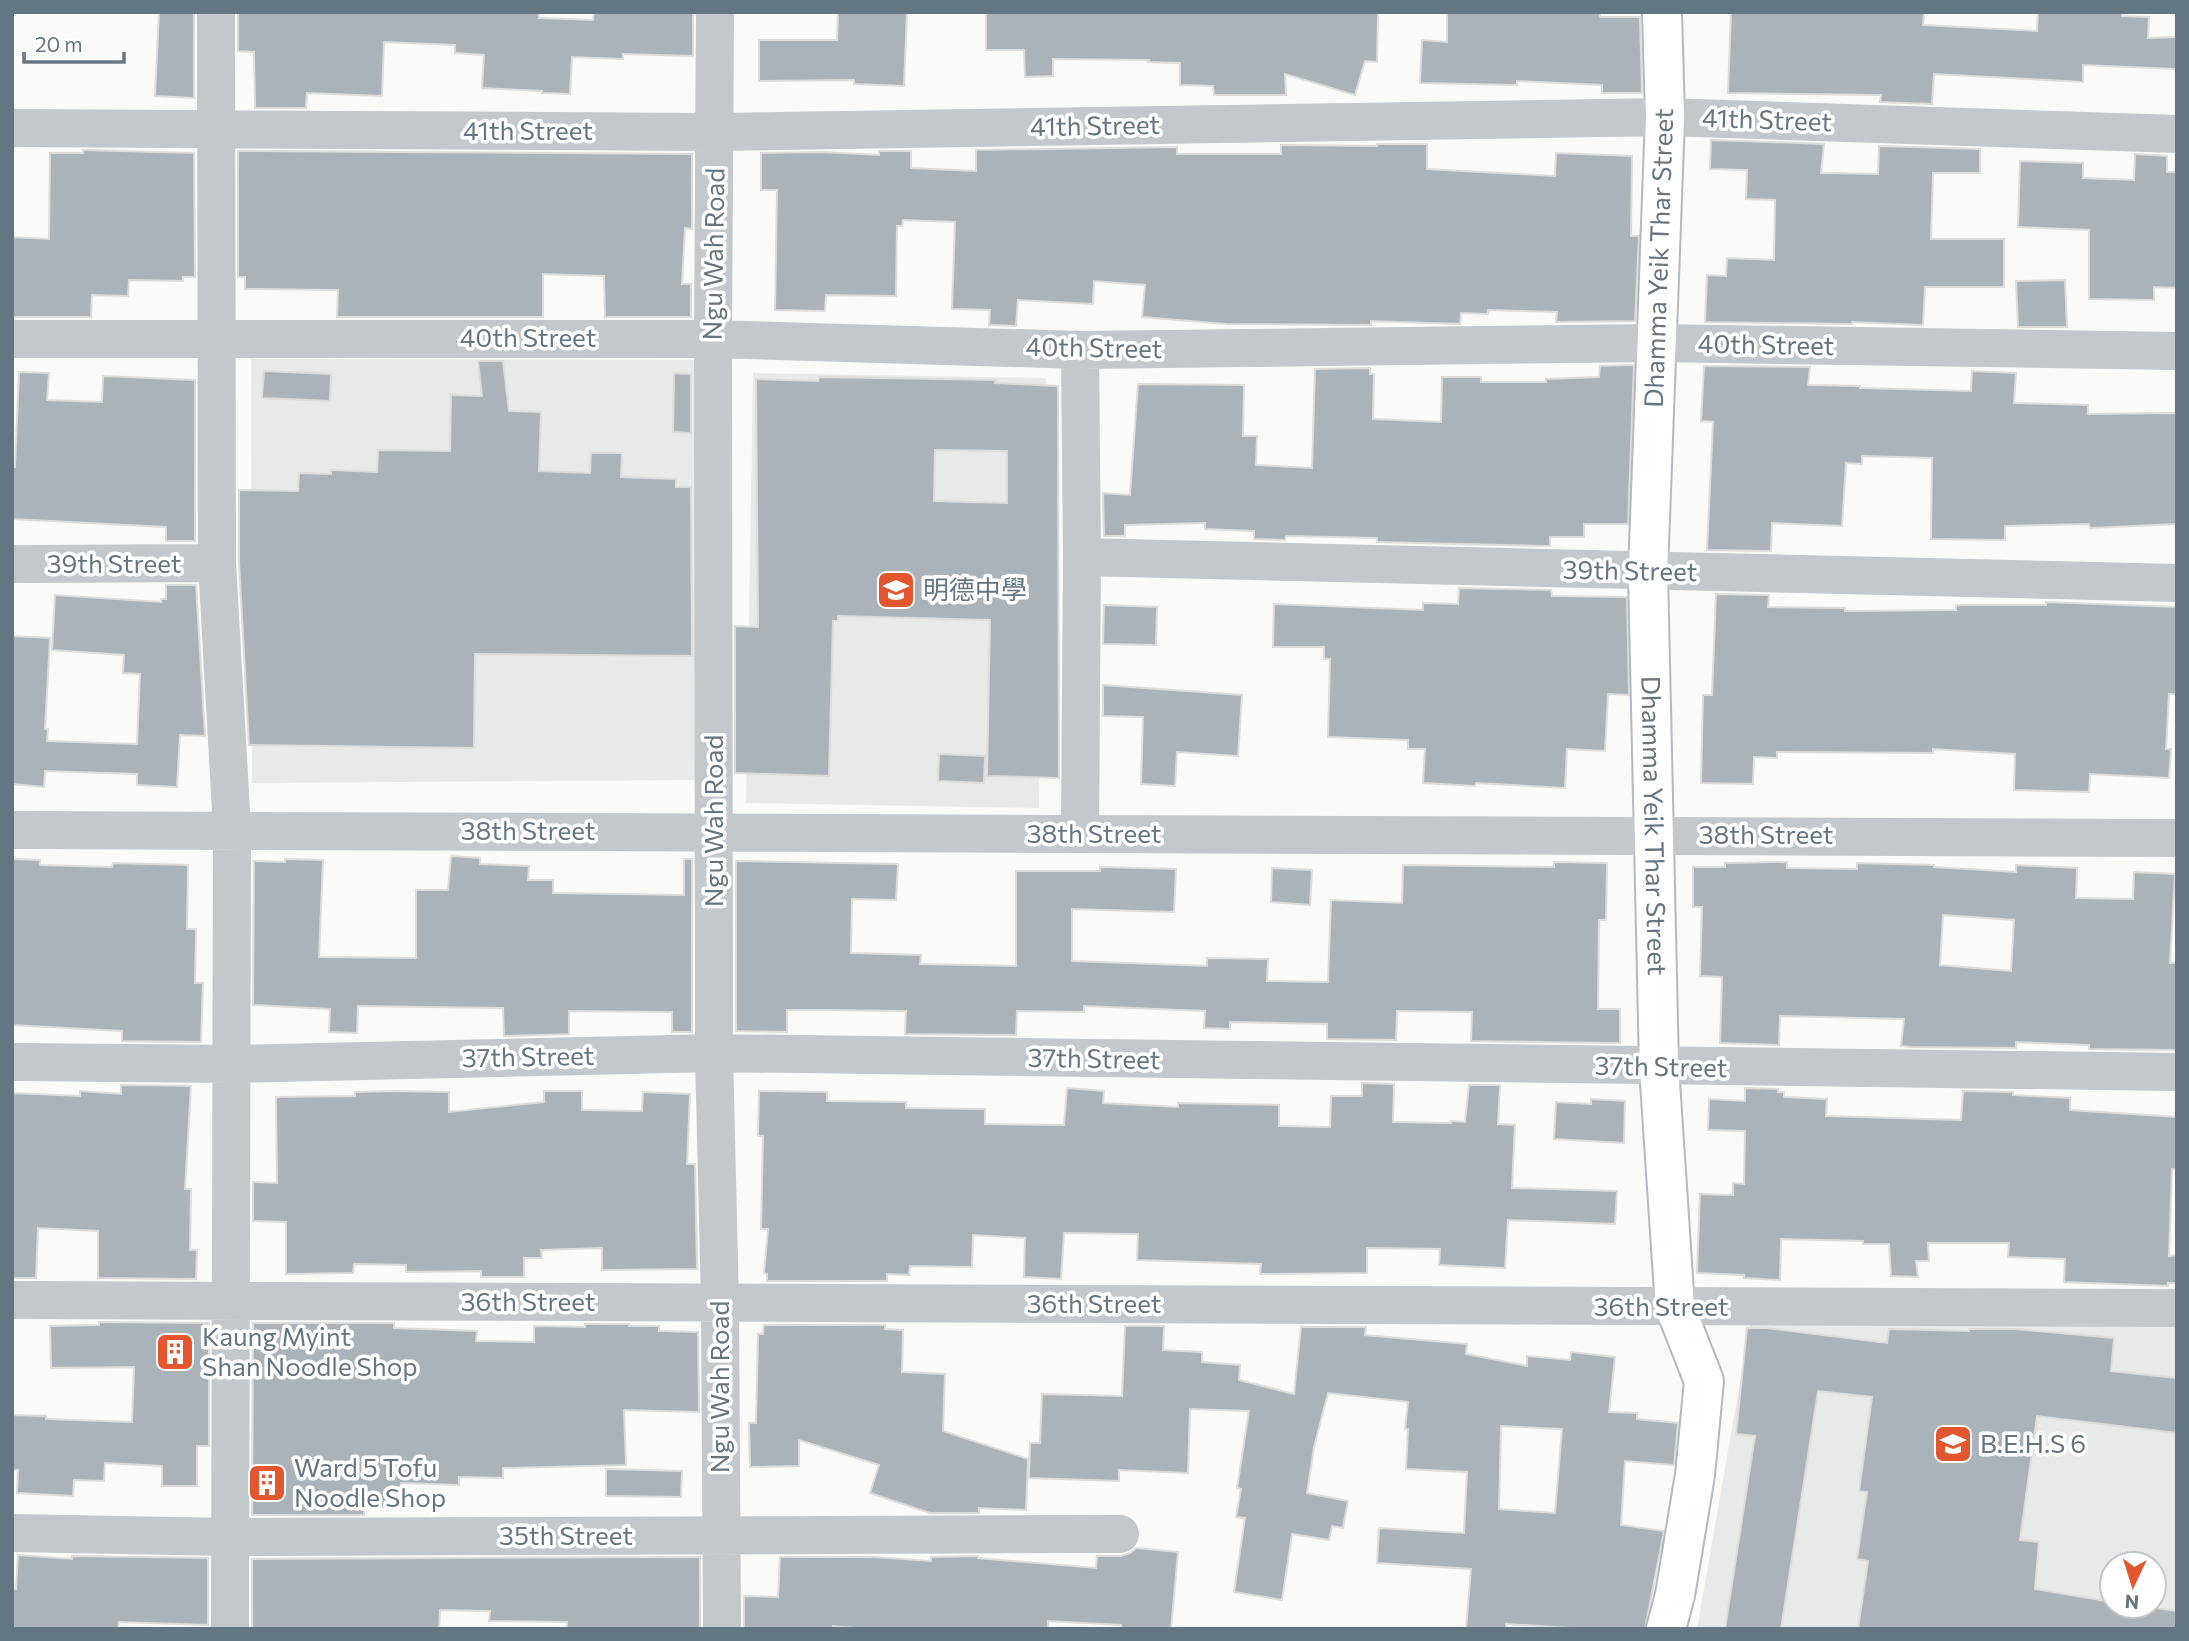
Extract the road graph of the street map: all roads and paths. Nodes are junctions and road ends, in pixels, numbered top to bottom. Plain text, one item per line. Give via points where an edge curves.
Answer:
1 (216, 12) edge
2 (715, 12) edge
3 (1662, 12) edge
4 (1665, 117) junction
5 (12, 128) edge
6 (216, 129) junction
7 (715, 132) junction
8 (2177, 134) edge
9 (216, 338) junction
10 (713, 339) junction
11 (12, 340) edge
12 (1656, 343) junction
13 (1080, 350) junction
14 (2177, 351) edge
15 (1082, 557) junction
16 (217, 563) junction
17 (12, 564) edge
18 (1648, 572) junction
19 (2177, 583) edge
20 (232, 829) junction
21 (12, 830) edge
22 (714, 832) junction
23 (1080, 834) junction
24 (1653, 834) junction
25 (2177, 838) edge
26 (715, 1053) junction
27 (12, 1062) edge
28 (231, 1064) junction
29 (1659, 1067) junction
30 (2177, 1072) edge
31 (12, 1300) edge
32 (231, 1301) junction
33 (720, 1303) junction
34 (1675, 1307) junction
35 (2177, 1308) edge
36 (12, 1533) edge
37 (1120, 1534) dead end
38 (720, 1535) junction
39 (230, 1537) junction
40 (230, 1629) edge
41 (722, 1629) edge
42 (1666, 1629) edge

1 - 6 street
2 - 7 street, Ngu Wah Road
3 - 4 main road, Dhamma Yeik Thar Street
4 - 7 street, 41th Street
4 - 8 street, 41th Street
4 - 12 main road, Dhamma Yeik Thar Street
5 - 6 street, 41th Street
6 - 7 street, 41th Street
6 - 9 street
7 - 10 street, Ngu Wah Road
9 - 10 street, 40th Street
9 - 11 street, 40th Street
9 - 16 street
10 - 13 street, 40th Street
10 - 22 street, Ngu Wah Road
12 - 13 street, 40th Street
12 - 14 street, 40th Street
12 - 18 main road, Dhamma Yeik Thar Street
13 - 15 street
15 - 18 street, 39th Street
15 - 23 street
16 - 17 street, 39th Street
16 - 20 street
18 - 19 street, 39th Street
18 - 24 main road, Dhamma Yeik Thar Street
20 - 21 street, 38th Street
20 - 22 street, 38th Street
20 - 28 street
22 - 23 street, 38th Street
22 - 26 street, Ngu Wah Road
23 - 24 street, 38th Street
24 - 25 street, 38th Street
24 - 29 main road, Dhamma Yeik Thar Street
26 - 28 street, 37th Street
26 - 29 street, 37th Street
26 - 33 street, Ngu Wah Road
27 - 28 street, 37th Street
28 - 32 street
29 - 30 street, 37th Street
29 - 34 main road, Dhamma Yeik Thar Street
31 - 32 street, 36th Street
32 - 33 street, 36th Street
32 - 39 street
33 - 34 street, 36th Street
33 - 38 street, Ngu Wah Road
34 - 35 street, 36th Street
34 - 42 main road, Dhamma Yeik Thar Street via 1704,1381 1695,1475
36 - 39 street, 35th Street
37 - 38 street, 35th Street
38 - 39 street, 35th Street
38 - 41 street, Ngu Wah Road
39 - 40 street

